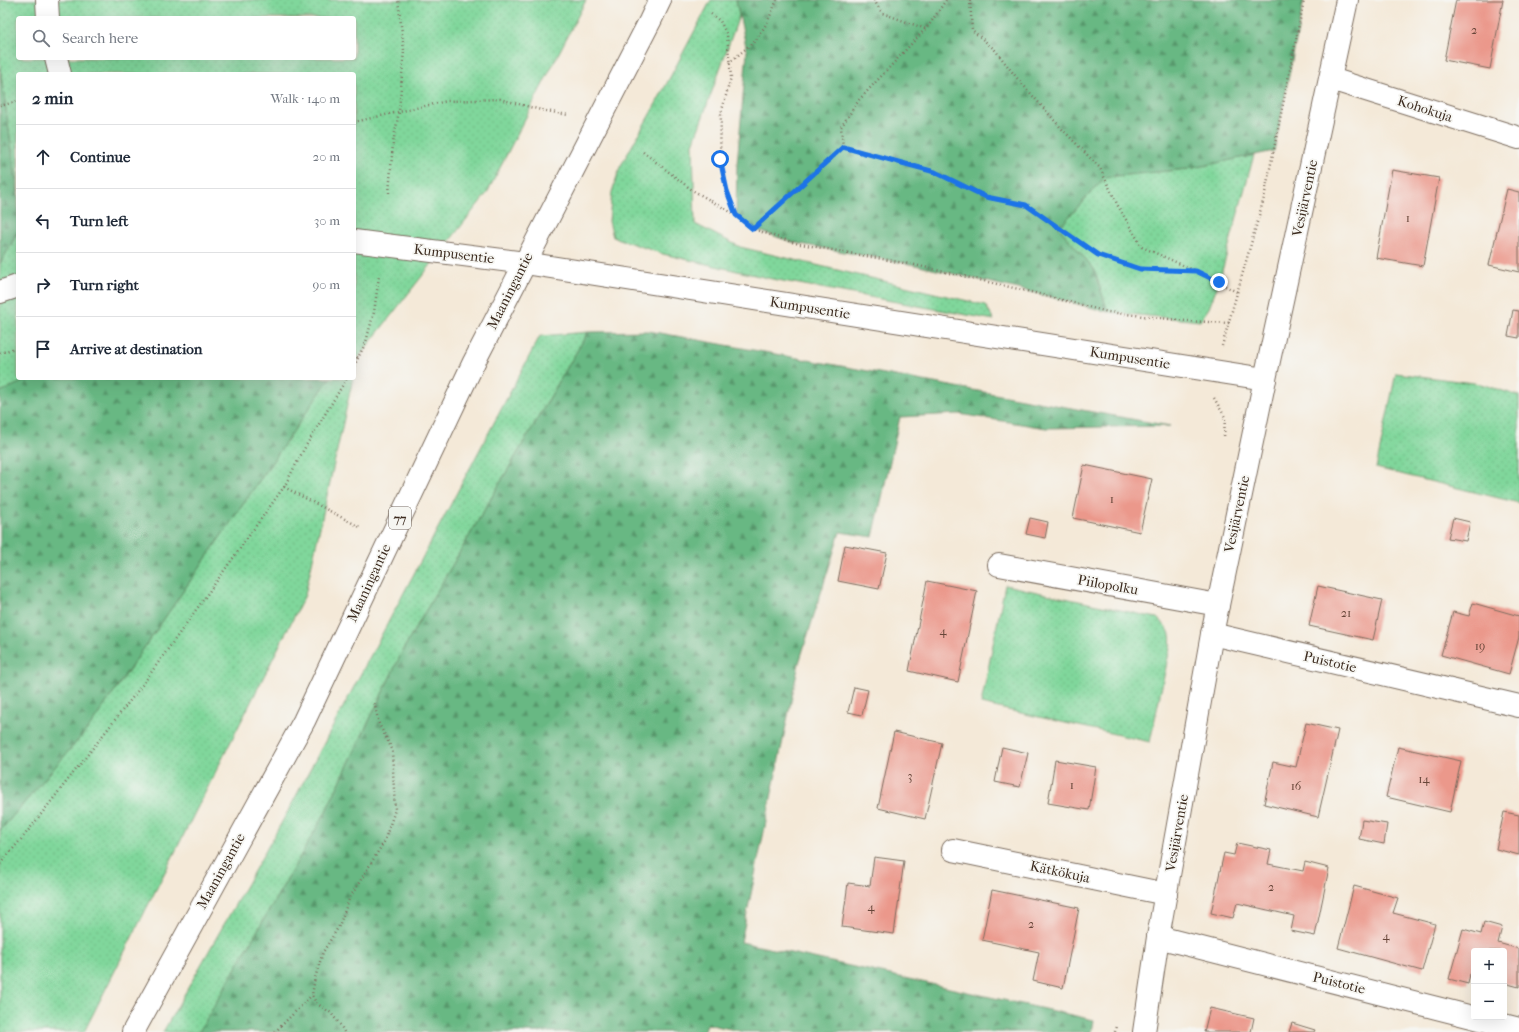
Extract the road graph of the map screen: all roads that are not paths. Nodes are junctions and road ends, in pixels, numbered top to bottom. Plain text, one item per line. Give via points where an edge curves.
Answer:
1 (47, 0) edge
2 (660, 0) edge
3 (1347, 0) edge
4 (48, 16) edge
5 (56, 60) edge
6 (60, 72) edge
7 (1331, 79) junction
8 (1519, 138) edge
9 (356, 241) edge
10 (525, 263) junction
11 (16, 287) edge
12 (0, 292) edge
13 (1265, 379) junction
14 (999, 566) dead end
15 (1218, 605) junction
16 (1212, 634) junction
17 (1519, 706) edge
18 (953, 850) dead end
19 (1166, 894) junction
20 (1158, 937) junction
21 (1519, 1029) edge
22 (133, 1032) edge
23 (1144, 1032) edge

1 - 4 street
2 - 10 street, Maaningantie / 77
3 - 7 street, Vesijärventie
5 - 6 street
7 - 8 street, Kohokuja
7 - 13 street, Vesijärventie
9 - 10 street, Kumpusentie
10 - 13 street, Kumpusentie
10 - 22 street, Maaningantie / 77 via 474,362 304,721
11 - 12 street
13 - 15 street, Vesijärventie
14 - 15 street, Piilopolku
15 - 16 street, Vesijärventie
16 - 17 street, Puistotie
16 - 19 street, Vesijärventie
18 - 19 street, Kätkökuja
19 - 20 street, Vesijärventie
20 - 21 street, Puistotie
20 - 23 street, Vesijärventie

